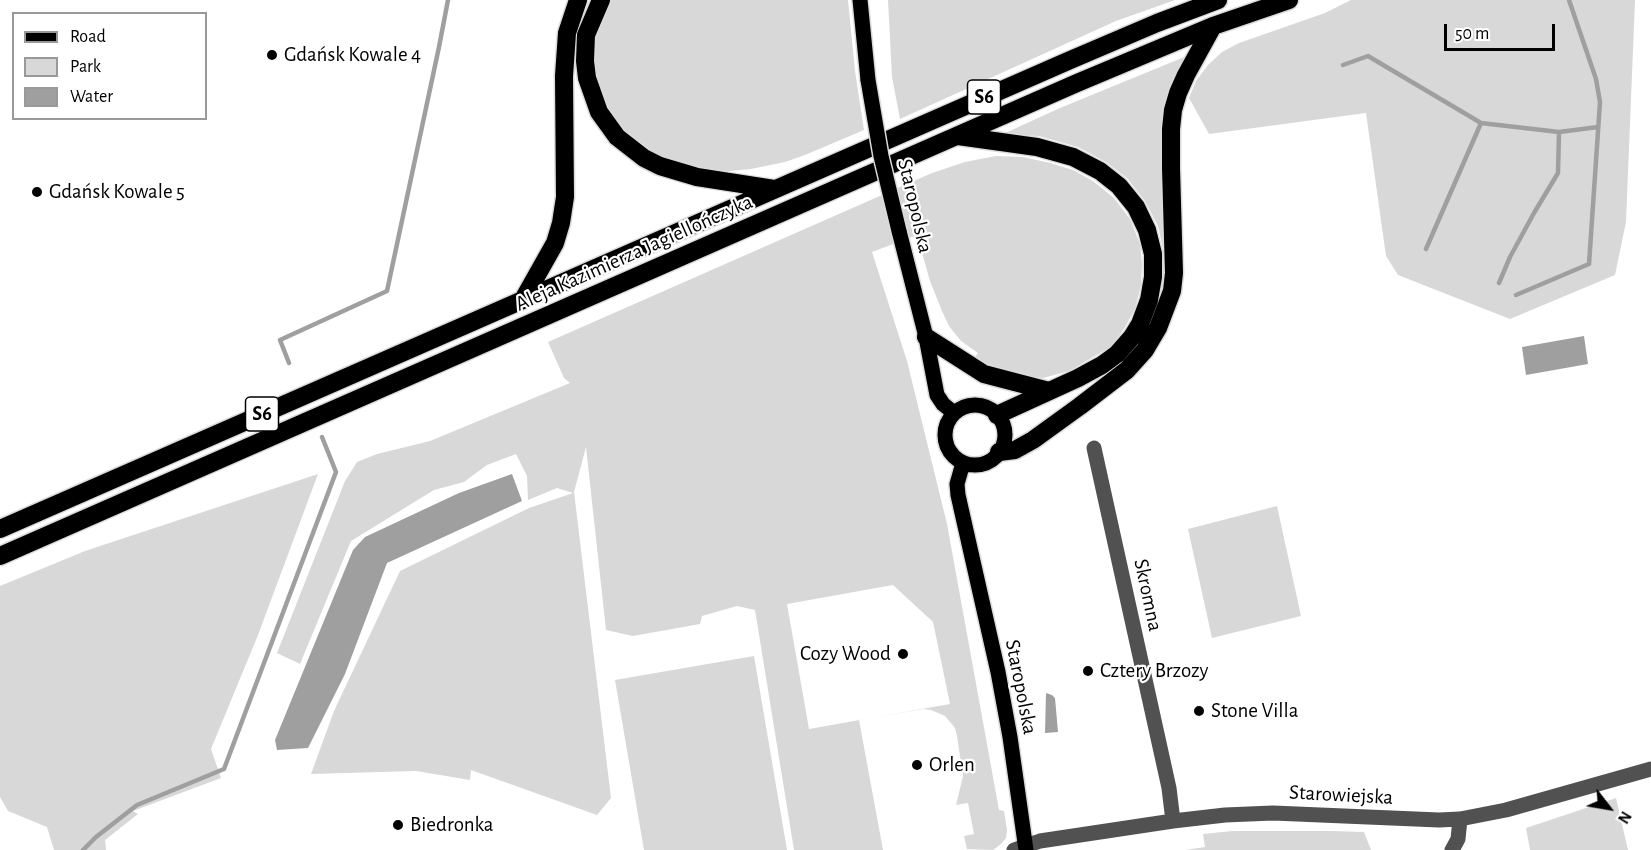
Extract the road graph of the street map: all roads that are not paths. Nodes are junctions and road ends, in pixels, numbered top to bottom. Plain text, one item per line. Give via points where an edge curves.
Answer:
1 (578, 0) edge
2 (601, 0) edge
3 (860, 0) edge
4 (1218, 0) edge
5 (1289, 0) edge
6 (1213, 27) junction
7 (958, 136) junction
8 (774, 189) junction
9 (524, 298) junction
10 (926, 337) junction
11 (1049, 391) junction
12 (954, 413) junction
13 (998, 415) junction
14 (1094, 448) dead end
15 (999, 452) junction
16 (963, 463) junction
17 (0, 529) edge
18 (0, 556) edge
19 (1651, 769) edge
20 (1460, 819) junction
21 (1173, 821) junction
22 (1022, 849) edge
23 (1452, 850) edge

1 - 9 highway via 567,33 564,76 566,197 555,243
2 - 8 highway via 586,35 585,61 599,112 617,137 660,166 697,177
3 - 10 main road, Staropolska, bridge via 868,80 882,156
4 - 8 highway, Aleja Kazimierza Jagiellończyka / S6
5 - 6 highway, Aleja Kazimierza Jagiellończyka / S6
6 - 7 highway, Aleja Kazimierza Jagiellończyka / S6
6 - 15 highway via 1186,75 1173,110 1174,273 1172,291 1158,328 1126,370 1033,440 1015,450
7 - 11 highway via 1037,147 1073,157 1119,186 1136,207 1147,230 1153,278 1149,300 1136,330 1117,354 1102,365
7 - 18 highway, Aleja Kazimierza Jagiellończyka / S6
8 - 9 highway, Aleja Kazimierza Jagiellończyka / S6
9 - 17 highway, Aleja Kazimierza Jagiellończyka / S6
10 - 11 highway via 984,374
10 - 12 main road, Staropolska via 937,395
11 - 13 highway
12 - 13 main road via 981,405
12 - 16 main road via 948,421 945,441 954,458
13 - 15 main road via 1005,433
14 - 21 street, Skromna
15 - 16 main road via 983,464
16 - 22 main road, Staropolska via 958,495 1010,736
19 - 20 street, Starowiejska
20 - 21 street, Starowiejska via 1273,813
20 - 23 street via 1458,839
21 - 22 street, Starowiejska via 1040,841

